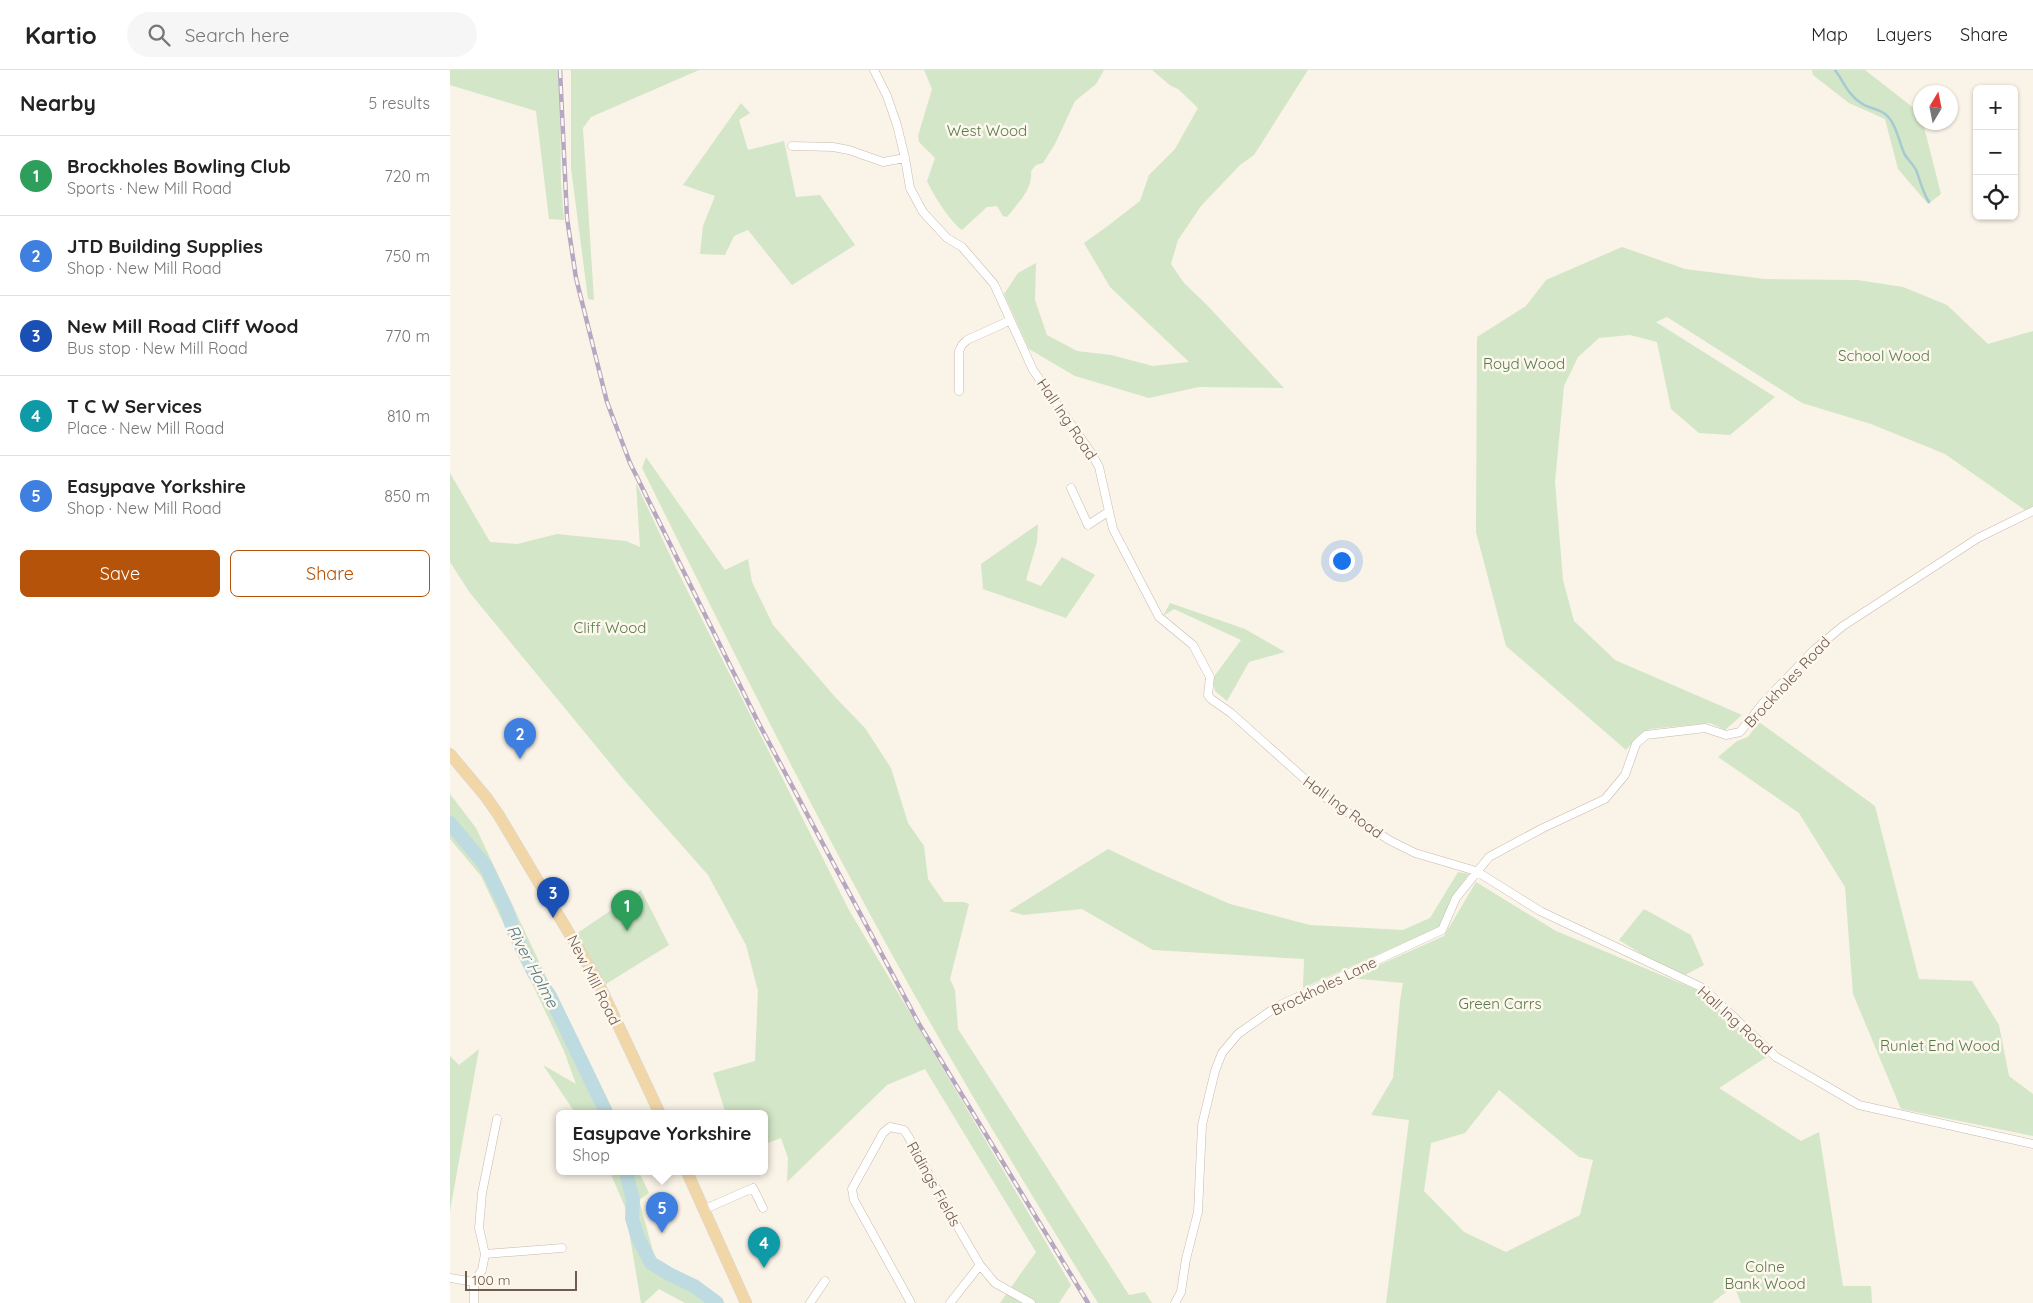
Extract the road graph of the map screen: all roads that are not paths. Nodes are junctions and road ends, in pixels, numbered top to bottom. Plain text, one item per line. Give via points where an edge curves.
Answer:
1 (874, 70) edge
2 (792, 146) dead end
3 (905, 158) junction
4 (1009, 321) junction
5 (959, 391) dead end
6 (1071, 488) dead end
7 (2033, 511) edge
8 (1108, 512) junction
9 (450, 754) edge
10 (1476, 871) junction
11 (658, 1110) edge
12 (497, 1119) dead end
13 (2033, 1144) edge
14 (688, 1175) edge
15 (763, 1208) dead end
16 (705, 1209) junction
17 (562, 1248) dead end
18 (485, 1254) junction
19 (980, 1265) junction
20 (450, 1278) edge
21 (825, 1281) dead end
22 (474, 1282) junction
23 (474, 1303) edge
24 (746, 1303) edge
25 (810, 1303) edge
26 (911, 1303) edge
27 (950, 1303) edge
28 (1031, 1303) edge
29 (1175, 1303) edge

1 - 3 street, Hall Ing Road via 887,96
2 - 3 street via 833,147 883,162
3 - 4 street, Hall Ing Road via 910,188 923,212 947,238 962,247 994,284
4 - 5 street via 962,345 959,351
4 - 8 street, Hall Ing Road via 1033,370 1099,467
6 - 8 street via 1088,525
7 - 10 street, Brockholes Road via 1978,538 1843,626 1814,650 1740,732 1726,735 1704,728 1646,735 1636,744 1624,776 1605,799 1489,857
8 - 10 street, Hall Ing Road via 1113,529 1159,617 1193,645 1210,677 1208,695 1211,699 1231,712 1320,794 1389,840 1415,853
9 - 11 main road, New Mill Road via 494,808 572,936
10 - 13 street, Hall Ing Road via 1540,911 1703,988 1776,1057 1859,1105
10 - 29 street, Brockholes Lane via 1456,898 1442,930 1276,1007 1238,1034 1222,1053 1202,1125 1198,1212
12 - 18 street via 482,1193 479,1228
14 - 16 main road
15 - 16 street via 753,1188
16 - 24 main road
17 - 18 street
18 - 22 street via 482,1270
19 - 26 street, Ridings Fields via 908,1136 904,1130 890,1127 883,1133 852,1189 854,1200
19 - 27 street
19 - 28 street, Ridings Fields via 995,1283
20 - 22 street
21 - 25 street
22 - 23 street

